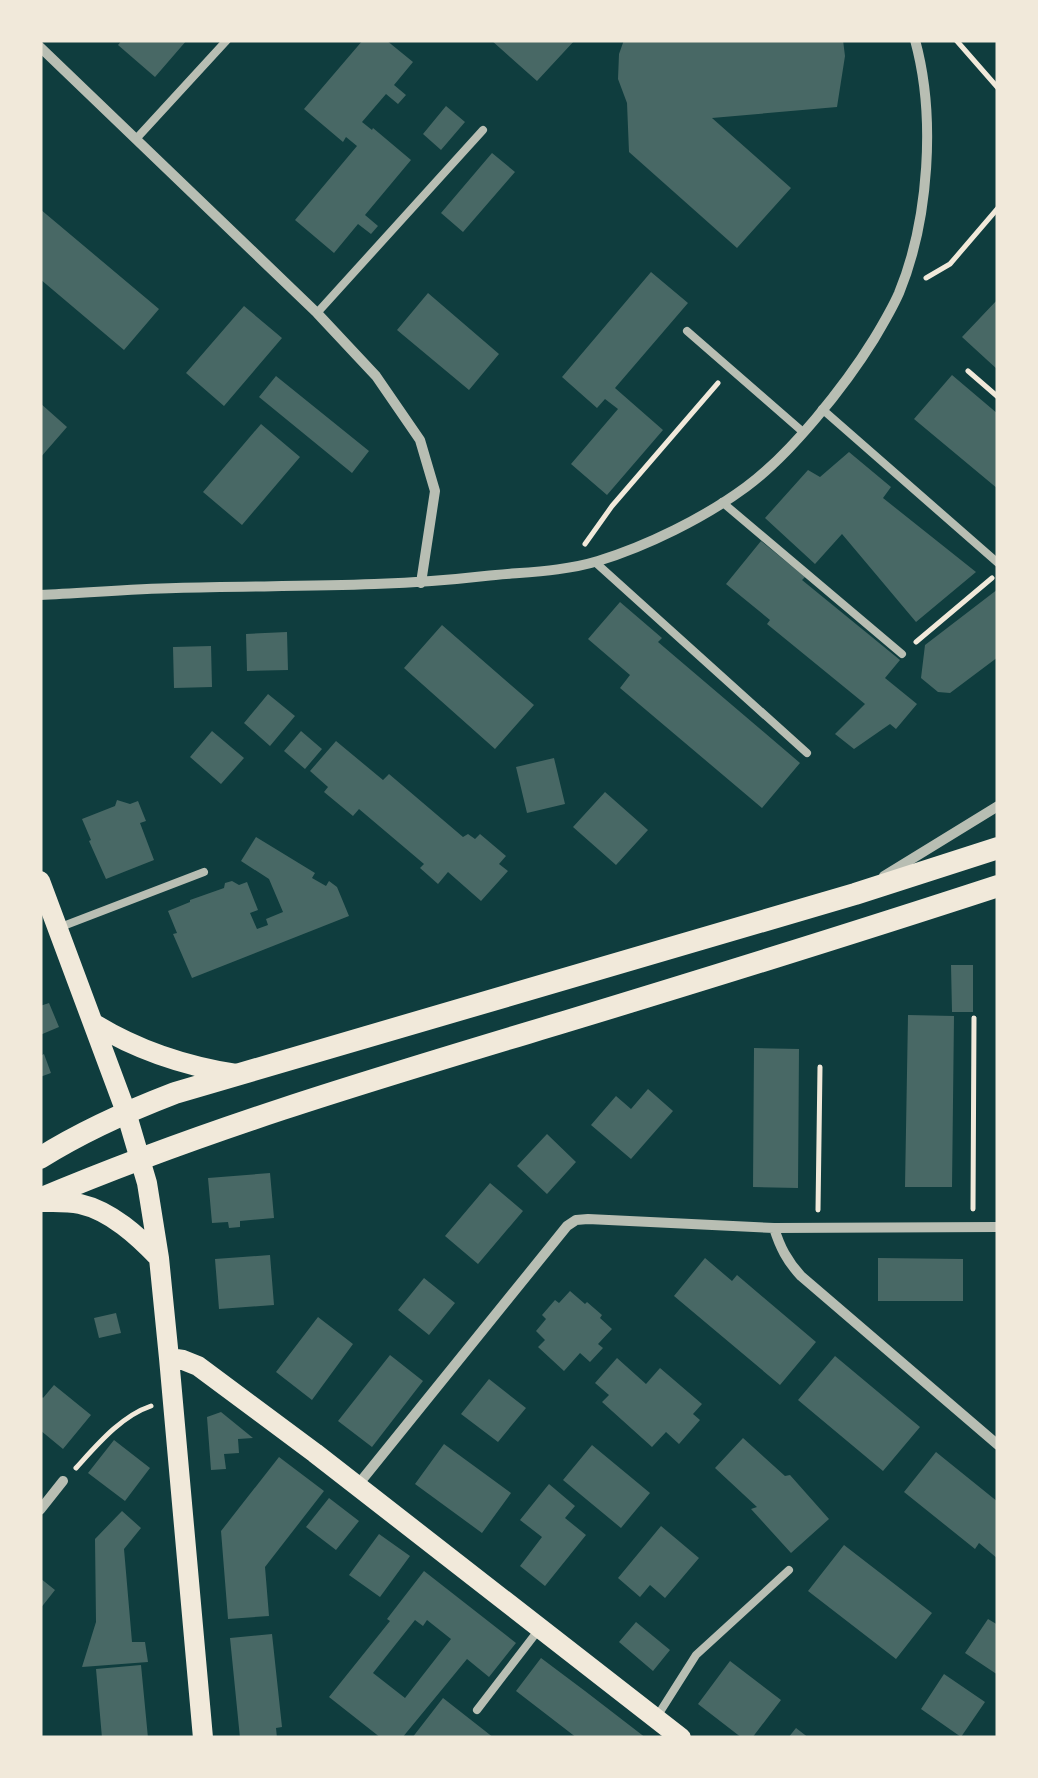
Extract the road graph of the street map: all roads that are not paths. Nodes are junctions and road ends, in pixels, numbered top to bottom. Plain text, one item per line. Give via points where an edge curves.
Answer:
1 (227, 40) edge
2 (915, 40) edge
3 (40, 47) edge
4 (483, 130) dead end
5 (136, 139) junction
6 (317, 313) junction
7 (686, 331) dead end
8 (822, 410) junction
9 (802, 432) junction
10 (722, 502) junction
11 (594, 562) junction
12 (998, 563) edge
13 (421, 584) junction
14 (40, 596) edge
15 (902, 654) road end
16 (807, 753) dead end
17 (998, 806) edge
18 (998, 848) edge
19 (204, 872) dead end
20 (40, 880) edge
21 (998, 886) edge
22 (855, 894) junction
23 (58, 928) junction
24 (93, 1024) junction
25 (240, 1074) junction
26 (126, 1112) junction
27 (40, 1158) edge
28 (141, 1160) junction
29 (40, 1200) edge
30 (998, 1227) edge
31 (774, 1228) junction
32 (159, 1258) junction
33 (170, 1358) junction
34 (998, 1445) edge
35 (63, 1481) road end
36 (357, 1486) junction
37 (40, 1510) edge
38 (789, 1570) dead end
39 (540, 1628) junction
40 (477, 1710) dead end
41 (656, 1718) junction
42 (203, 1738) edge
43 (681, 1738) edge

1 - 5 lane
2 - 8 street via 926,105 915,240 899,294
3 - 5 street
4 - 6 lane
5 - 6 street
6 - 13 street via 376,376 420,440 434,491
7 - 9 lane
8 - 9 street
8 - 12 lane
9 - 10 street
10 - 11 street via 654,541
10 - 15 lane
11 - 13 street
11 - 16 lane
13 - 14 street
17 - 22 street
18 - 22 main road
19 - 23 lane
20 - 23 main road
21 - 28 main road via 346,1088
22 - 25 main road
23 - 24 main road
24 - 25 main road via 164,1058
24 - 26 main road
25 - 26 main road
26 - 27 main road
26 - 28 main road
28 - 29 main road
28 - 32 main road
29 - 32 main road via 99,1210
30 - 31 street
31 - 34 street via 800,1276
31 - 36 street via 576,1220
32 - 33 main road
33 - 36 main road via 198,1366
33 - 42 main road
35 - 37 street
36 - 39 main road
38 - 41 lane via 696,1655
39 - 40 lane
39 - 41 main road
41 - 43 main road

